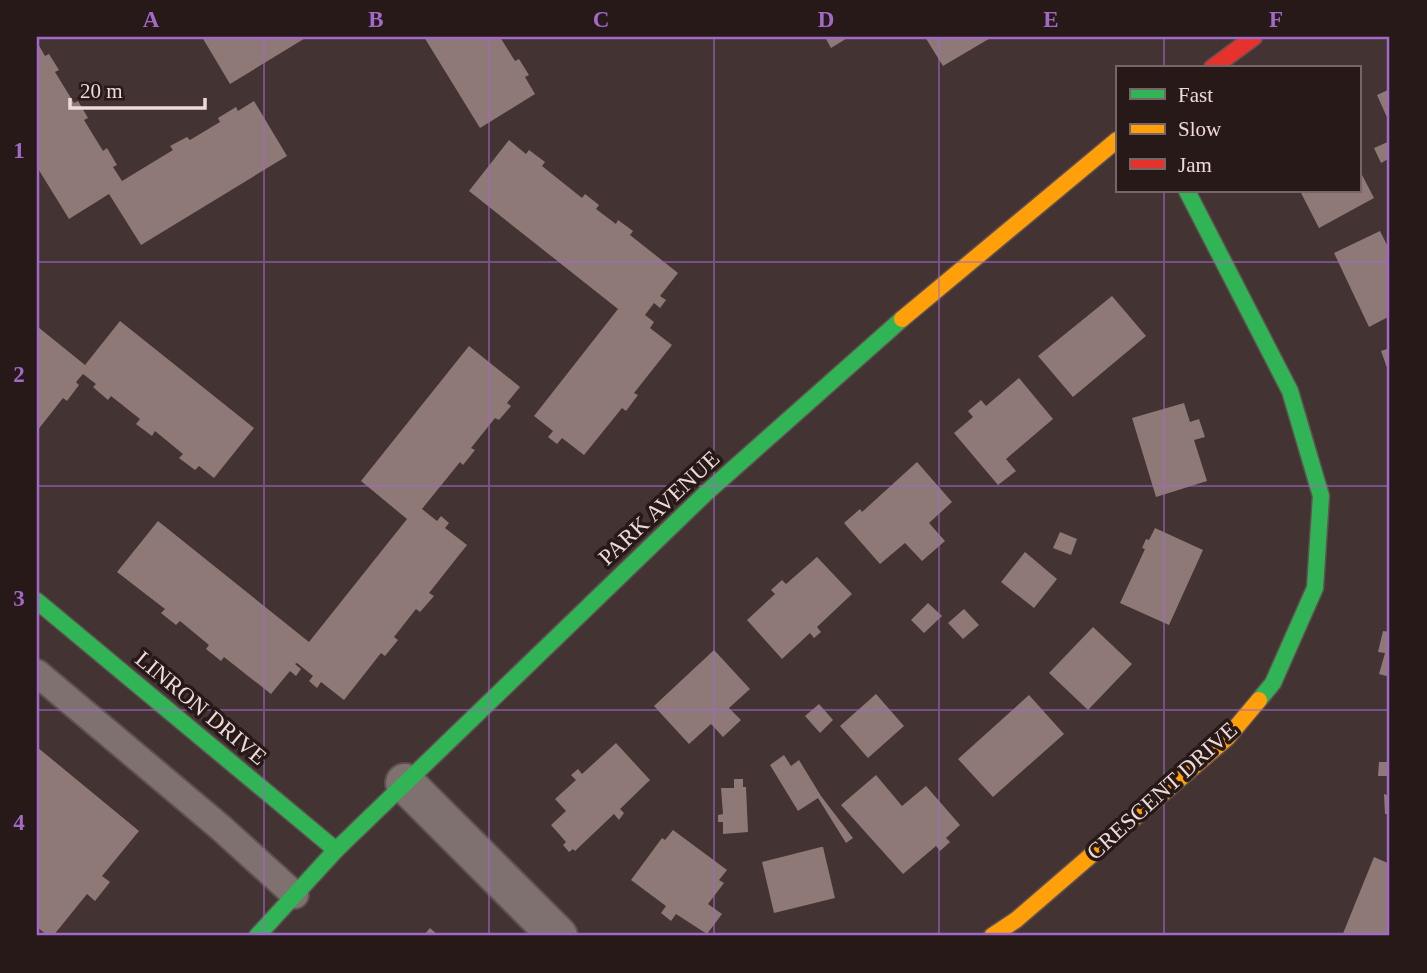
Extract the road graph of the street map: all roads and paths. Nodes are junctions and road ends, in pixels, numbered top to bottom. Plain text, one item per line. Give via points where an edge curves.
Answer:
1 (1254, 37) edge
2 (1215, 66) edge
3 (1116, 141) edge
4 (1188, 192) edge
5 (37, 601) edge
6 (37, 673) edge
7 (405, 783) junction
8 (336, 850) junction
9 (295, 895) junction
10 (257, 936) edge
11 (558, 936) edge
12 (992, 936) edge

1 - 2 street
3 - 7 street, PARK AVENUE via 936,289 706,493
4 - 12 street, CRESCENT DRIVE via 1290,391 1321,496 1315,588 1273,682 1227,738
5 - 8 street, LINRON DRIVE
6 - 9 lane
7 - 8 street, PARK AVENUE
7 - 11 street
8 - 9 street, PARK AVENUE
9 - 10 street, PARK AVENUE

